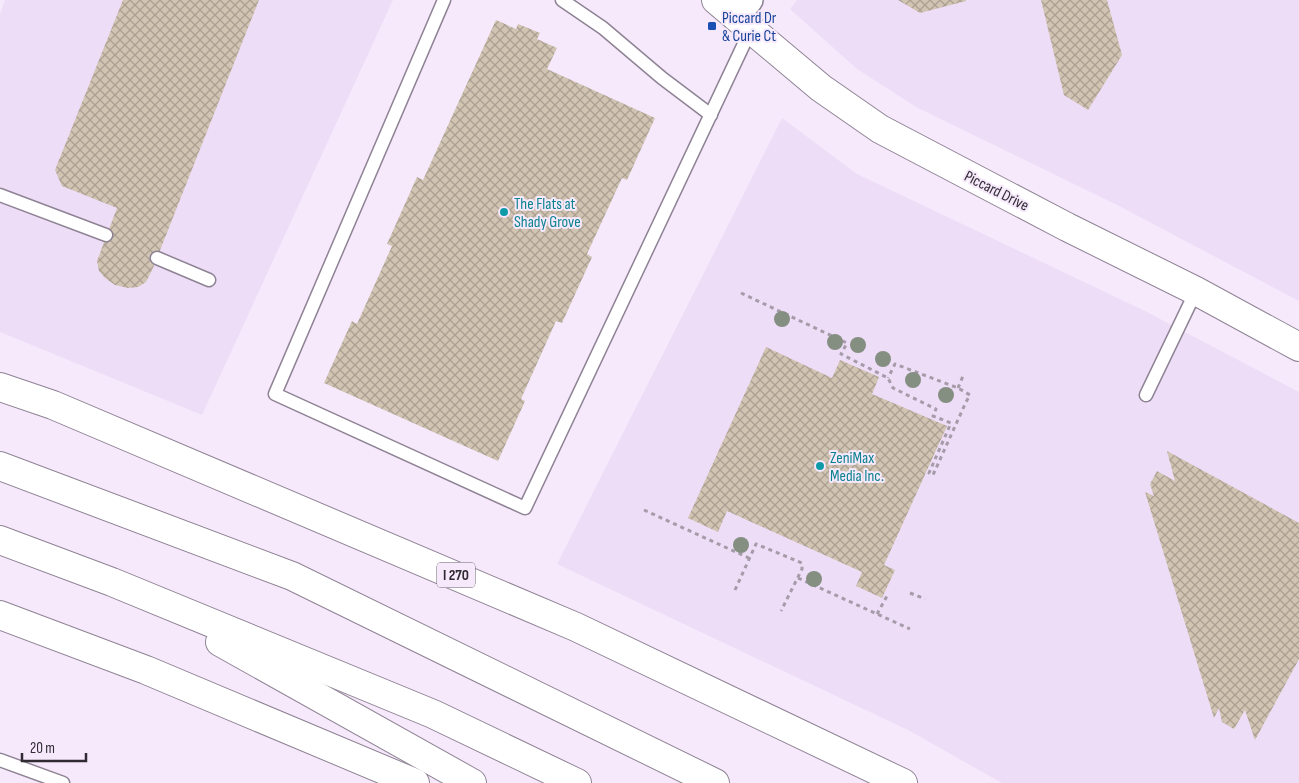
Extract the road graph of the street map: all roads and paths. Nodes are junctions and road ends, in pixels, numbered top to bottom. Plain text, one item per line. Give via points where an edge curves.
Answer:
1 (444, 0) edge
2 (562, 0) edge
3 (738, 11) edge
4 (711, 115) junction
5 (0, 195) edge
6 (106, 235) dead end
7 (157, 258) dead end
8 (209, 280) dead end
9 (1196, 291) junction
10 (741, 293) dead end
11 (1299, 346) edge
12 (963, 376) dead end
13 (888, 378) junction
14 (0, 387) edge
15 (958, 388) junction
16 (1146, 395) dead end
17 (0, 466) edge
18 (644, 510) dead end
19 (0, 540) edge
20 (749, 558) junction
21 (798, 578) junction
22 (112, 582) junction
23 (735, 590) dead end
24 (910, 593) dead end
25 (887, 596) dead end
26 (925, 599) dead end
27 (781, 611) dead end
28 (877, 614) junction
29 (0, 615) edge
30 (910, 629) dead end
31 (0, 760) edge
32 (62, 783) edge
33 (414, 783) edge
34 (472, 783) edge
35 (577, 783) edge
36 (715, 783) edge
37 (903, 783) edge

1 - 4 lane via 275,394 525,508
2 - 4 lane via 603,28
3 - 4 lane
3 - 9 main road, Piccard Drive via 821,88 880,129
5 - 6 lane
7 - 8 lane
9 - 11 main road, Piccard Drive
9 - 16 lane
10 - 13 path via 847,343 841,354
12 - 15 path
13 - 15 path via 895,364
13 - 15 path via 893,388 936,409 933,416 951,423 929,473 933,475 970,395
14 - 37 main road, I 270 via 53,405 576,627
17 - 36 main road via 292,576
18 - 20 path
19 - 22 main road
20 - 21 path via 756,544 772,550 802,563
20 - 23 path
21 - 27 path
21 - 28 path
22 - 34 main road
22 - 35 main road via 433,714
24 - 26 path
25 - 28 path
28 - 30 path
29 - 33 main road via 146,670
31 - 32 lane

